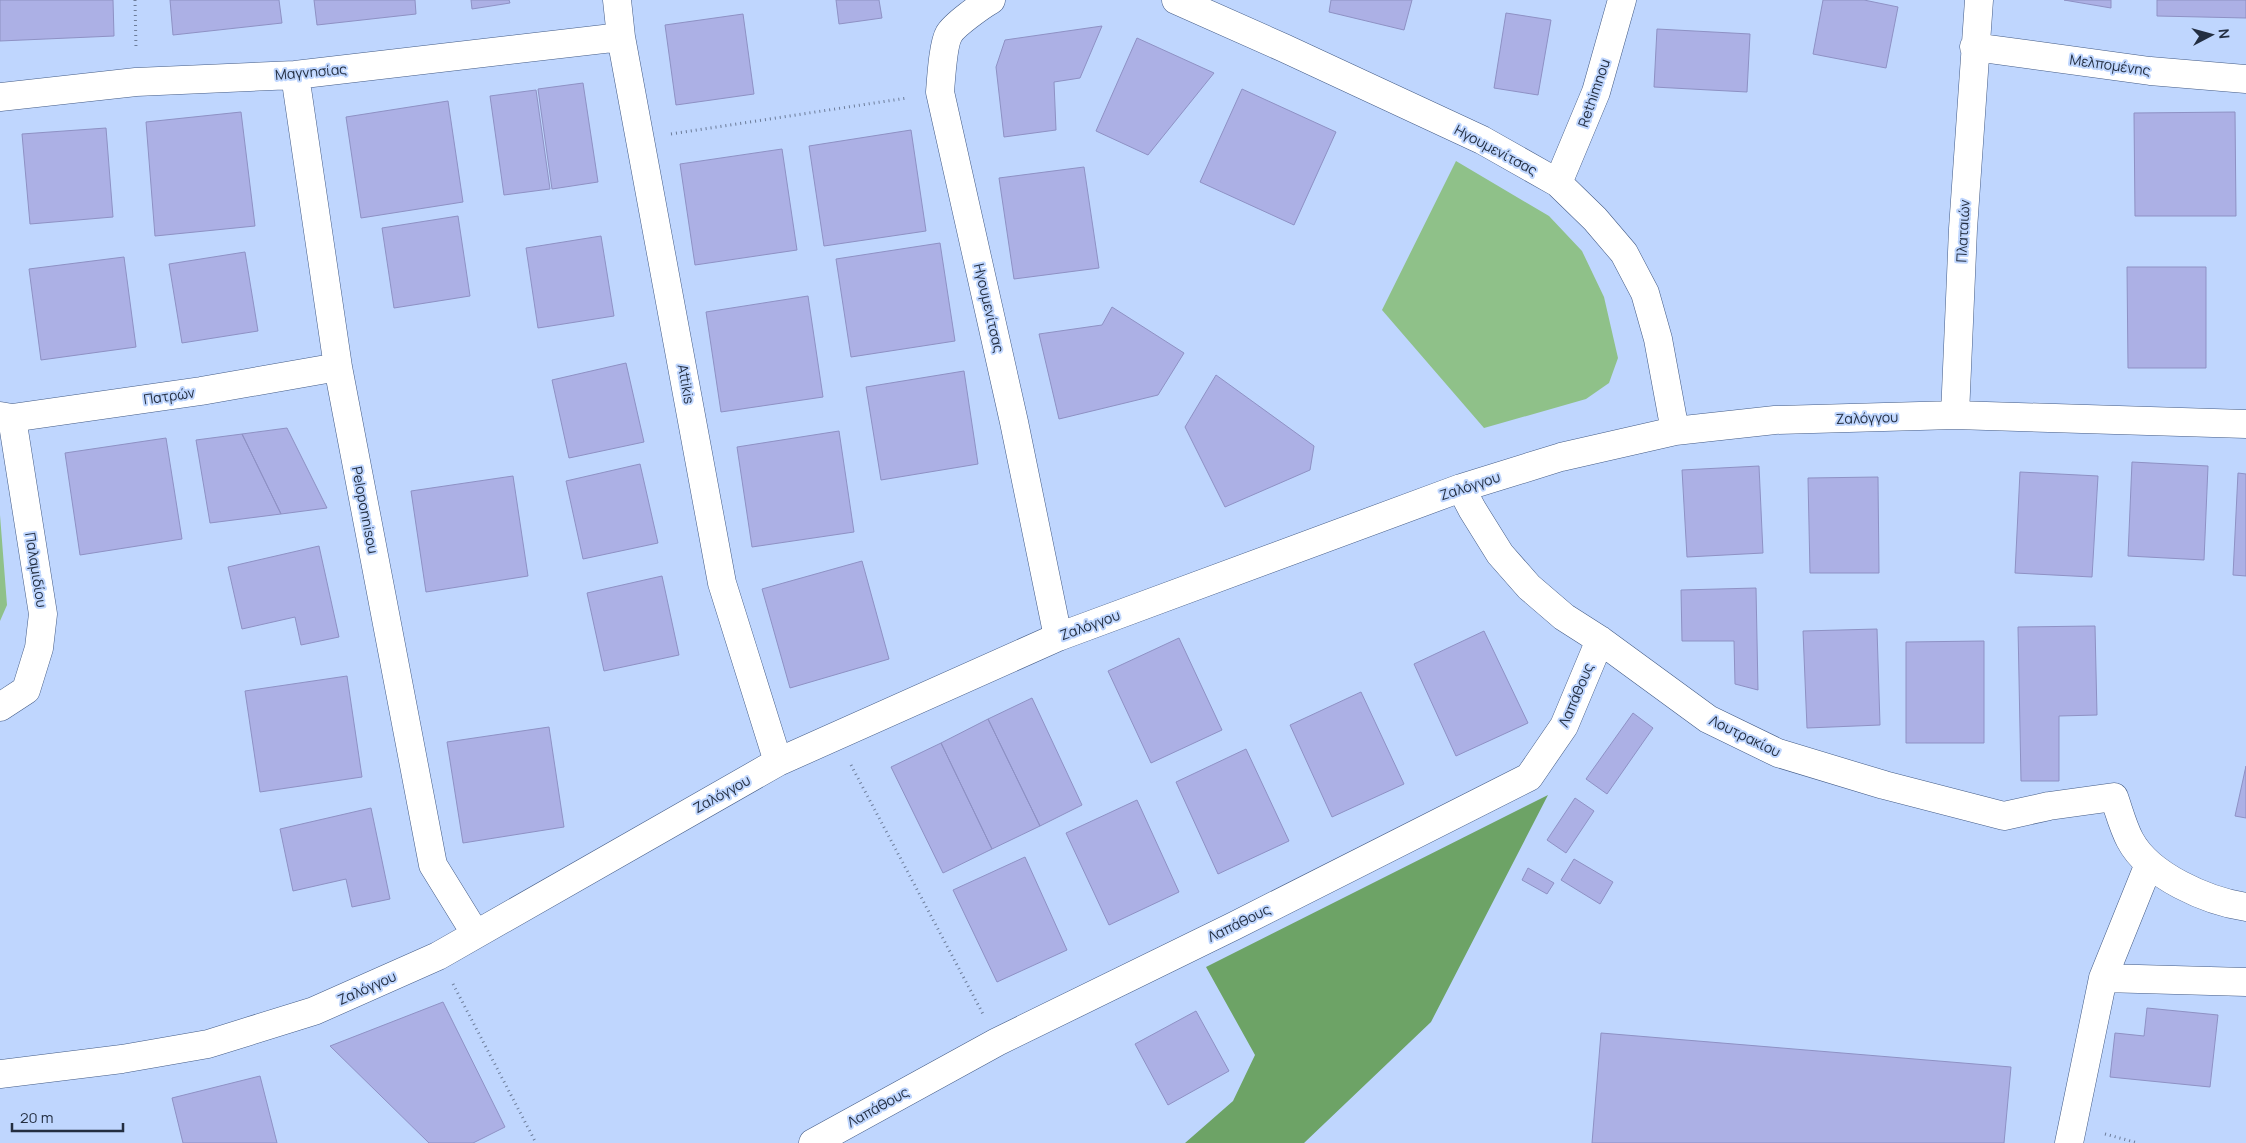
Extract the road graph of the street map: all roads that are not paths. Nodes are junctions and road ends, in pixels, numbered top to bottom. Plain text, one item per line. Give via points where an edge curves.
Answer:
1 (616, 0) edge
2 (991, 0) edge
3 (1176, 0) edge
4 (1622, 0) edge
5 (1979, 0) edge
6 (621, 37) junction
7 (1974, 46) junction
8 (295, 75) junction
9 (2246, 79) edge
10 (0, 97) edge
11 (1558, 183) junction
12 (338, 367) junction
13 (1955, 415) junction
14 (6, 417) edge
15 (2246, 424) edge
16 (1675, 431) junction
17 (1461, 488) junction
18 (1058, 636) junction
19 (1600, 640) junction
20 (0, 707) edge
21 (778, 762) junction
22 (2149, 864) junction
23 (2246, 907) edge
24 (475, 933) junction
25 (2102, 978) junction
26 (2246, 982) edge
27 (0, 1074) edge
28 (813, 1143) edge
29 (2069, 1143) edge

1 - 6 street, Attikis
2 - 18 street, Ηγουμενίτσας via 949,34 940,92
3 - 11 street, Ηγουμενίτσας via 1482,140
4 - 11 street, Rethimnou via 1596,92
5 - 7 street, Πλαταιών
6 - 8 street, Μαγνησίας
6 - 21 street, Attikis via 722,583
7 - 9 street, Μελπομένης via 2150,71
7 - 13 street, Πλαταιών
8 - 10 street, Μαγνησίας via 136,82
8 - 12 street, Peloponnisou
11 - 16 street, Ηγουμενίτσας via 1624,253 1645,292 1658,339
12 - 14 street, Πατρών via 201,391
12 - 24 street, Peloponnisou via 432,865
13 - 15 street, Ζαλόγγου
13 - 16 street, Ζαλόγγου via 1775,420
14 - 20 street, Παλαμιδίου via 42,614 39,648 26,690
16 - 17 street, Ζαλόγγου via 1561,457
17 - 18 street, Ζαλόγγου
17 - 19 street, Λουτρακίου via 1490,539 1529,586 1564,617
18 - 21 street, Ζαλόγγου
19 - 22 street, Λουτρακίου via 1708,719 1796,759 2004,816 2114,797 2130,840
19 - 28 street, Λαπάθους via 1564,726 1529,777 997,1042
21 - 24 street, Ζαλόγγου
22 - 23 street via 2173,882 2231,905
22 - 25 street
24 - 27 street, Ζαλόγγου via 438,956 314,1011 208,1044 122,1059
25 - 26 street
25 - 29 street

